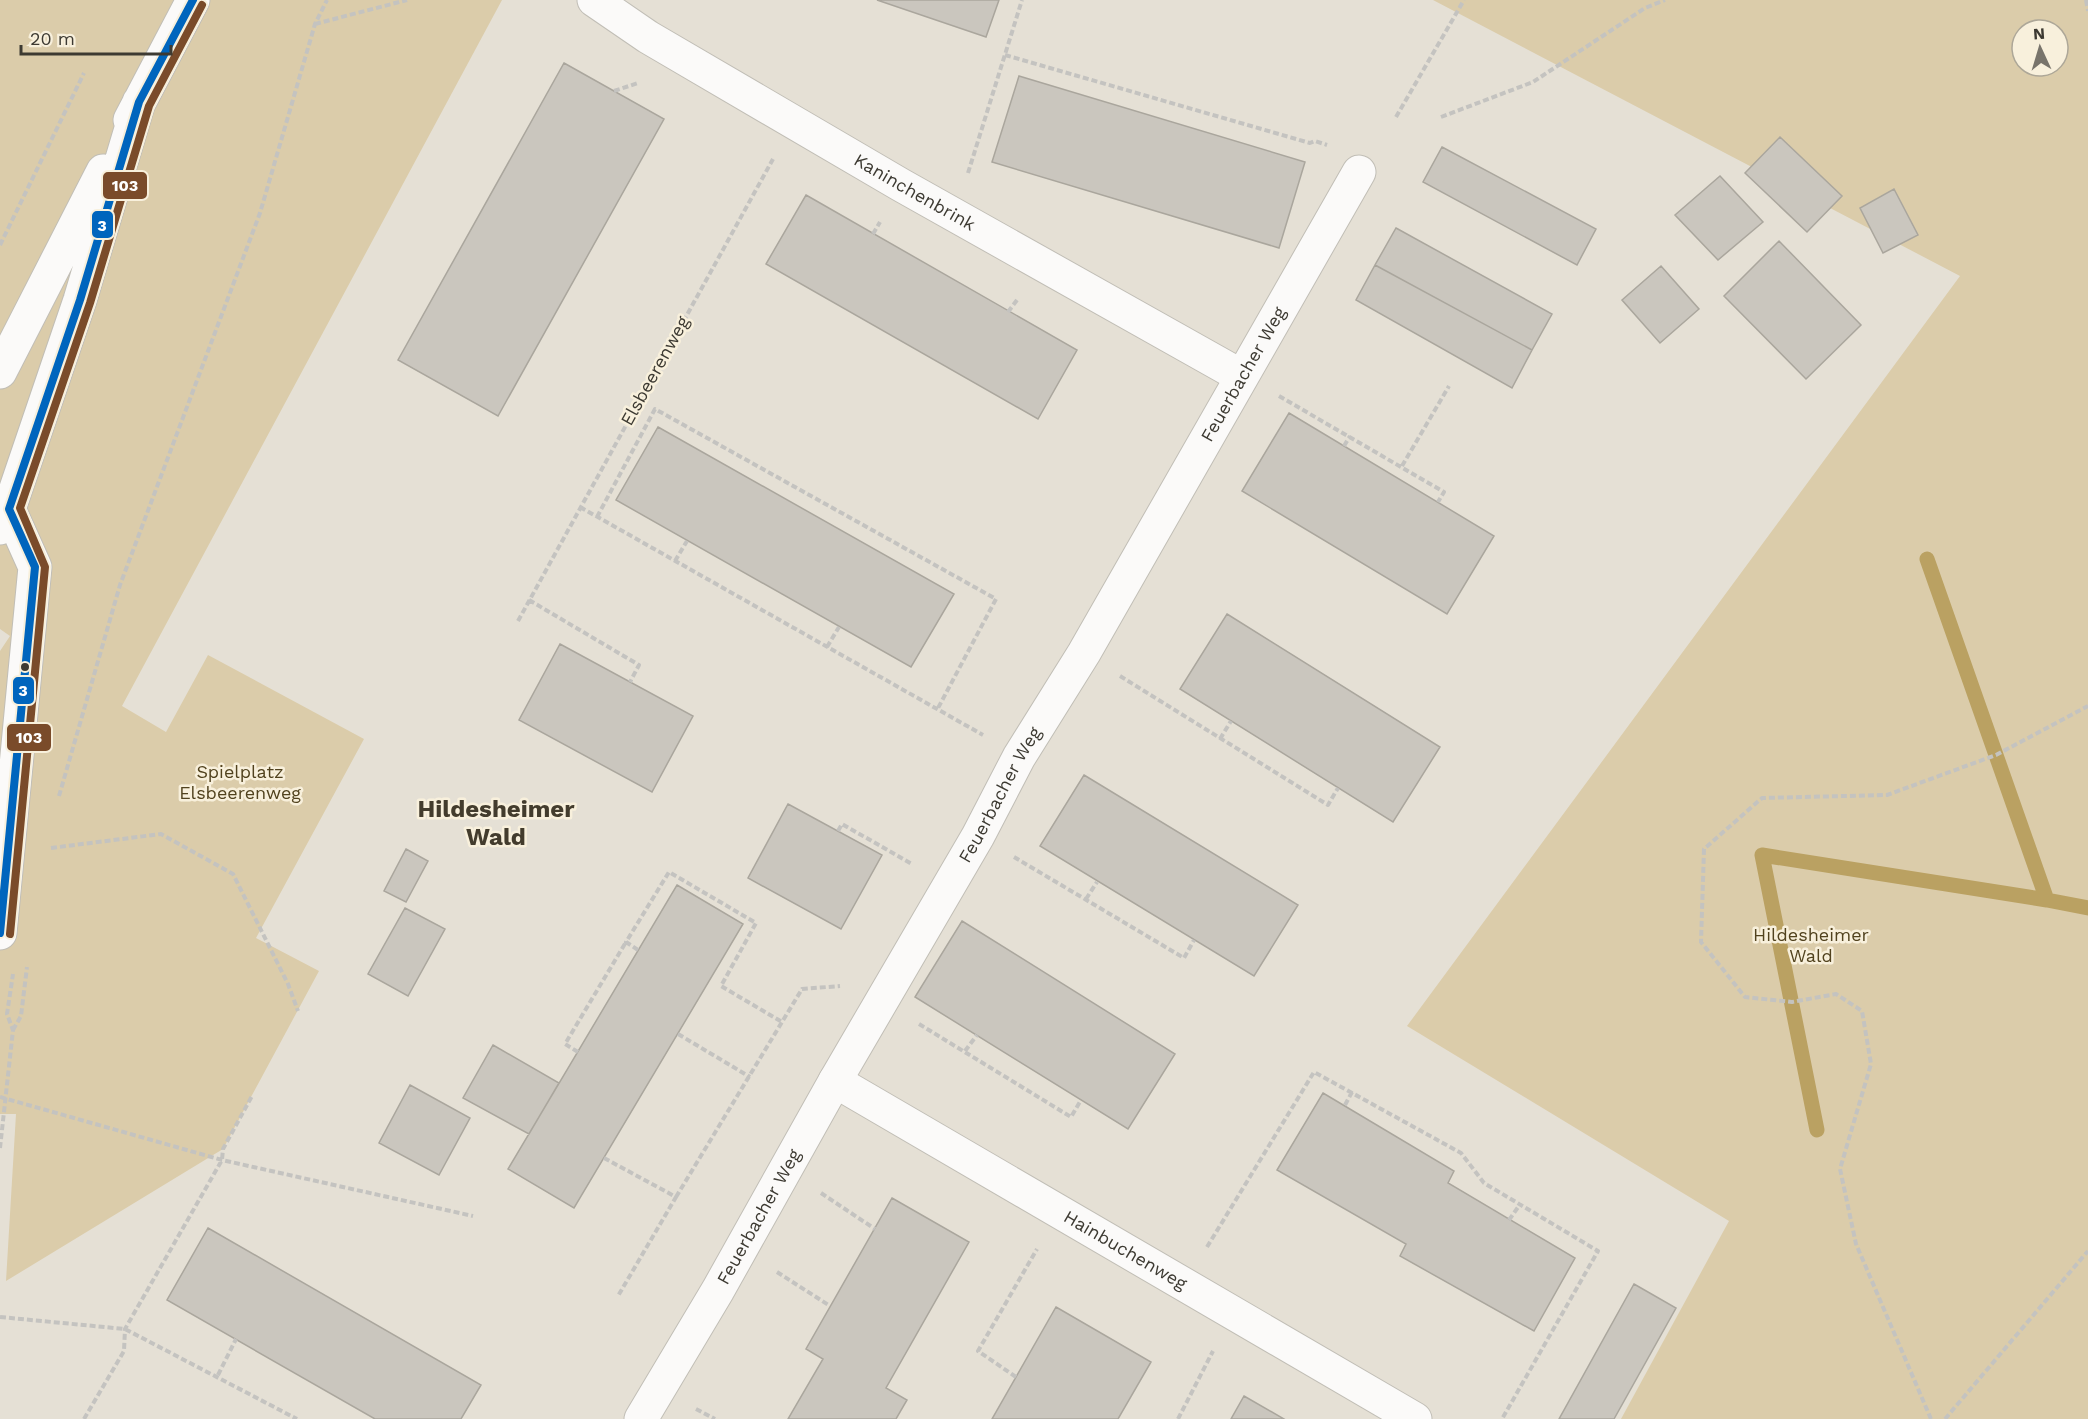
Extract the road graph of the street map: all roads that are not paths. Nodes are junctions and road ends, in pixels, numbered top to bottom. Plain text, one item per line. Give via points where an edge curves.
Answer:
1 (194, 0) edge
2 (594, 0) edge
3 (139, 102) junction
4 (1359, 172) road end
5 (0, 372) edge
6 (1241, 376) junction
7 (5, 518) edge
8 (0, 933) edge
9 (835, 1081) junction
10 (641, 1419) edge
11 (1415, 1419) edge

1 - 3 street
2 - 6 street, Kaninchenbrink via 648,37
3 - 5 street
3 - 7 street via 80,300
4 - 6 street, Feuerbacher Weg
6 - 9 street, Feuerbacher Weg
7 - 8 street via 35,567
9 - 10 street, Feuerbacher Weg
9 - 11 street, Hainbuchenweg

